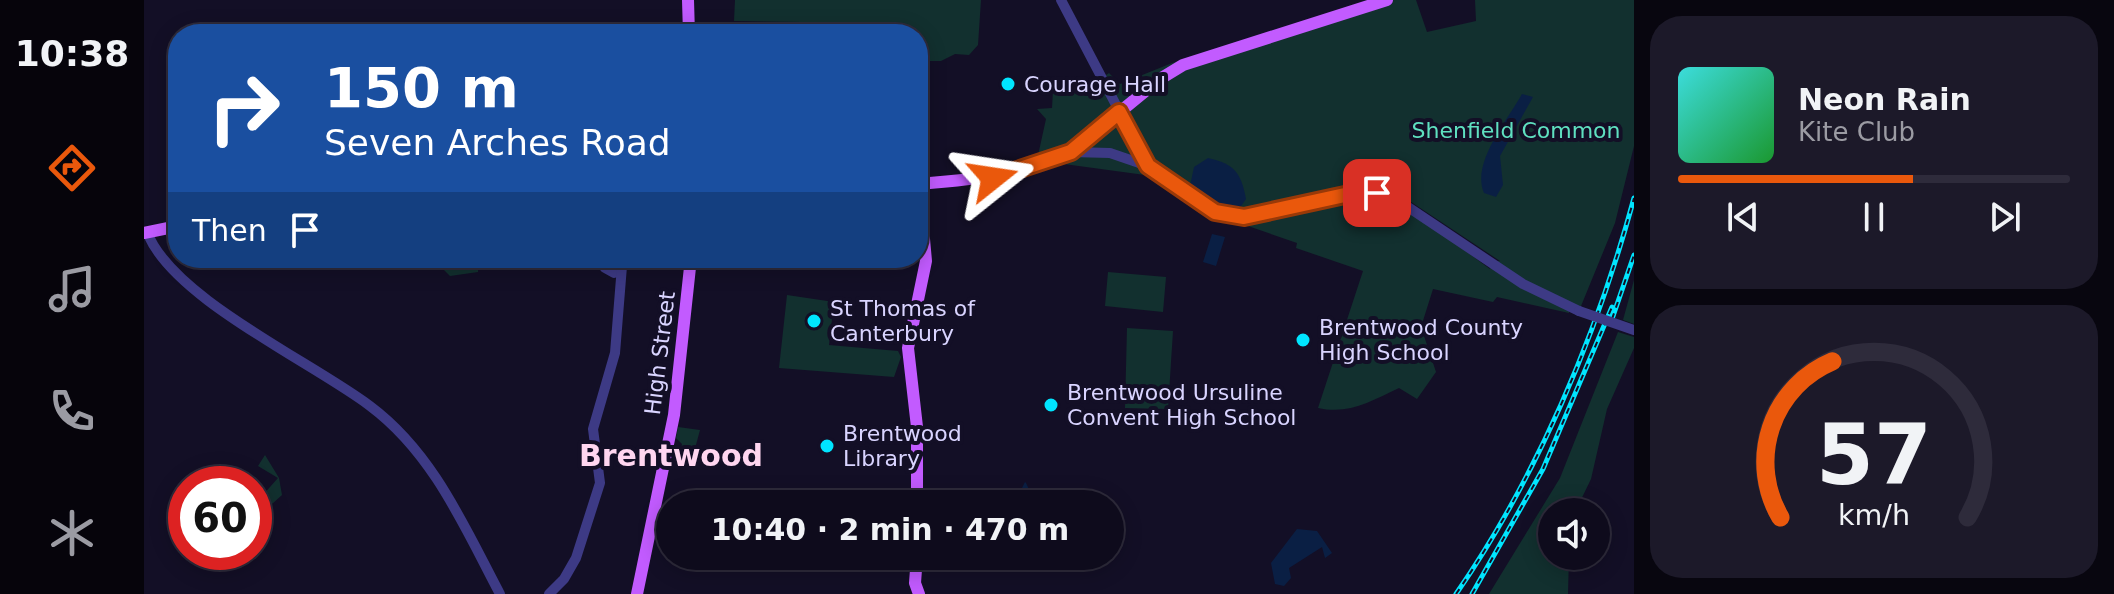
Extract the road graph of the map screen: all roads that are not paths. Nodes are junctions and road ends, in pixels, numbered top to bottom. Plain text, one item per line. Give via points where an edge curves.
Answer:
1 (688, 0) edge
2 (1061, 0) edge
3 (1387, 0) edge
4 (689, 24) edge
5 (1119, 112) junction
6 (1132, 133) junction
7 (1071, 152) junction
8 (1123, 157) junction
9 (1148, 166) junction
10 (928, 183) edge
11 (168, 228) edge
12 (146, 232) edge
13 (168, 265) edge
14 (172, 268) edge
15 (606, 268) edge
16 (619, 268) edge
17 (622, 268) edge
18 (690, 268) edge
19 (925, 268) edge
20 (609, 272) junction
21 (619, 303) junction
22 (1634, 330) edge
23 (917, 490) edge
24 (916, 570) edge
25 (500, 594) edge
26 (549, 594) edge
27 (637, 594) edge
28 (919, 594) edge

1 - 4 main road
2 - 5 street
3 - 5 main road via 1203,56 1160,79
5 - 6 street
5 - 7 main road
6 - 8 street
6 - 9 street
7 - 8 street
7 - 10 main road via 993,178
8 - 9 street
9 - 22 street, bridge via 1204,206 1237,217 1354,193 1390,195 1523,284
11 - 12 main road
12 - 13 street
14 - 25 street via 221,309 370,406 408,441 441,482
15 - 20 street
16 - 20 street
17 - 21 street
18 - 27 main road, High Street via 674,415
19 - 23 main road via 908,348
20 - 21 street
21 - 26 street via 615,353 593,429 600,483 576,558
24 - 28 main road

